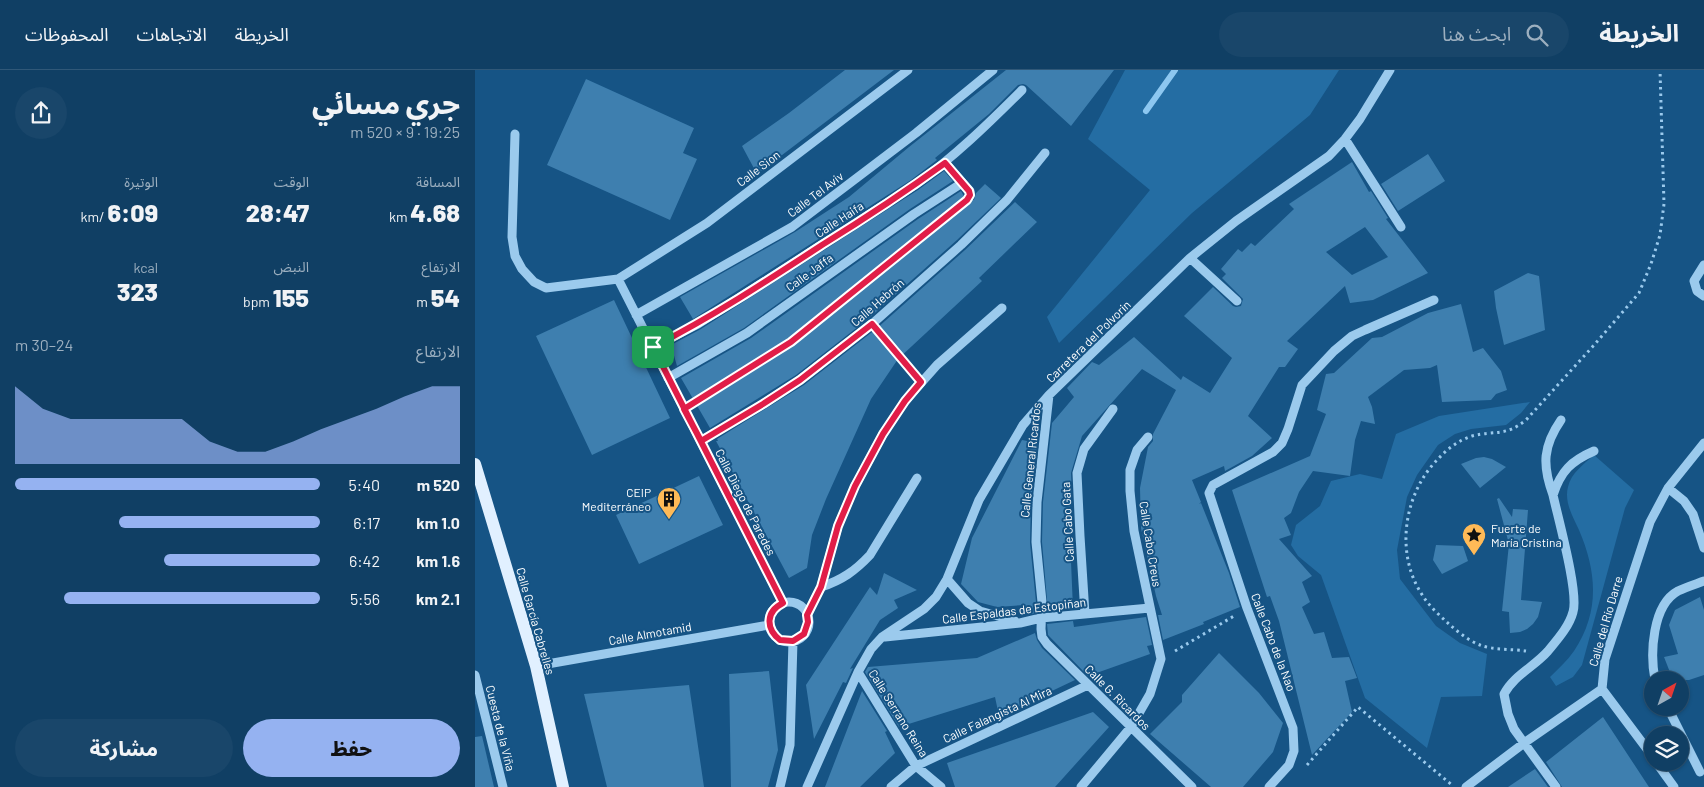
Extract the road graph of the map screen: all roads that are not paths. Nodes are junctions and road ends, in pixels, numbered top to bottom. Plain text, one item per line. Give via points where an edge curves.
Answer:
1 (908, 70) edge
2 (993, 70) edge
3 (1390, 70) edge
4 (1023, 90) dead end
5 (515, 134) dead end
6 (1345, 139) junction
7 (1045, 153) dead end
8 (945, 163) junction
9 (962, 183) junction
10 (970, 195) road end
11 (1401, 227) dead end
12 (1190, 258) junction
13 (1704, 265) edge
14 (618, 279) junction
15 (1704, 296) edge
16 (1434, 300) dead end
17 (1237, 301) dead end
18 (1002, 308) dead end
19 (636, 315) junction
20 (653, 347) junction
21 (668, 378) junction
22 (1049, 395) junction
23 (1113, 409) dead end
24 (1561, 420) dead end
25 (1148, 437) dead end
26 (701, 441) junction
27 (1704, 442) edge
28 (1594, 451) dead end
29 (475, 464) edge
30 (917, 478) dead end
31 (1667, 488) junction
32 (1553, 495) junction
33 (1704, 548) edge
34 (947, 579) junction
35 (1704, 581) edge
36 (821, 587) junction
37 (783, 603) junction
38 (1150, 608) junction
39 (1085, 614) junction
40 (807, 615) junction
41 (1041, 618) junction
42 (1020, 623) junction
43 (769, 625) junction
44 (882, 637) junction
45 (793, 641) junction
46 (536, 666) junction
47 (1653, 671) edge
48 (858, 672) junction
49 (475, 675) edge
50 (1088, 685) junction
51 (1602, 689) junction
52 (1672, 716) edge
53 (1131, 727) junction
54 (1524, 743) junction
55 (1644, 745) edge
56 (916, 766) junction
57 (1663, 771) edge
58 (1700, 772) dead end
59 (503, 787) edge
60 (563, 787) edge
61 (780, 787) edge
62 (807, 787) edge
63 (891, 787) edge
64 (941, 787) edge
65 (1081, 787) edge
66 (1192, 787) edge
67 (1269, 787) edge
68 (1466, 787) edge
69 (1556, 787) edge
70 (1675, 787) edge

1 - 14 street, Calle Sion via 707,223
2 - 19 street, Calle Tel Aviv via 792,227
3 - 6 street, Carretera del Polvorin
4 - 8 street, Calle Haifa
5 - 14 street via 512,237 515,256 522,270 534,282 547,288
6 - 11 street
6 - 12 street, Carretera del Polvorin via 1329,156
7 - 26 street, Calle Hebrón via 1007,200 872,324 800,380
8 - 9 street
8 - 20 street, Calle Haifa via 698,324
9 - 10 street
9 - 21 street, Calle Jaffa via 747,333
12 - 17 street
12 - 22 street, Carretera del Polvorin
13 - 15 street via 1694,281 1697,291
14 - 19 street, Calle Diego de Paredes
16 - 67 street, Calle Cabo de la Nao via 1359,333 1334,351 1302,385 1281,443 1273,452 1213,485 1209,493 1247,608 1293,728 1294,751 1289,765
18 - 36 street via 921,382 883,434 838,526
19 - 20 street, Calle Diego de Paredes
20 - 21 street, Calle Diego de Paredes
21 - 26 street, Calle Diego de Paredes
22 - 34 street, Carretera del Polvorin via 1023,425 991,478
22 - 41 street, Calle General Ricardos via 1037,502
23 - 39 street, Calle Cabo Gata via 1083,449 1077,473
24 - 32 street via 1552,433 1545,464
25 - 38 street, Calle Cabo Creus via 1137,450 1130,470 1130,490 1134,531
26 - 37 street, Calle Diego de Paredes
27 - 31 street, Calle del Río Darre
28 - 32 street via 1567,467
29 - 46 main road, Calle García Cabrelles
30 - 36 street via 870,555 848,575
31 - 33 street via 1684,501 1693,514
31 - 51 street, Calle del Río Darre via 1641,547 1605,659
32 - 54 street via 1575,603 1566,627 1546,653 1509,685 1504,694 1508,714
34 - 42 street via 968,603 980,611
34 - 44 street, Carretera del Polvorin via 925,609
35 - 47 street via 1678,591 1662,607 1653,643
36 - 40 street
37 - 40 street via 795,603
37 - 43 street via 773,609
38 - 39 street, Calle Espaldas de Estopiñan
38 - 53 street, Calle Cabo Creus via 1161,659 1150,694
39 - 41 street, Calle Espaldas de Estopiñan
40 - 45 street via 807,628
41 - 42 street, Calle Espaldas de Estopiñan
41 - 50 street, Calle G. Ricardos via 1042,637
42 - 44 street, Calle Espaldas de Estopiñan
43 - 45 street via 780,640
43 - 46 street, Calle Almotamid
44 - 48 street, Carretera del Polvorin
45 - 61 street via 790,745
46 - 60 main road, Calle García Cabrelles
48 - 56 street, Calle Serrano Reina
48 - 62 street, Carretera del Polvorin
49 - 59 street, Cuesta de la Viña
50 - 53 street, Calle G. Ricardos
50 - 56 street, Calle Falangista Al Mira
51 - 54 street
51 - 55 street
52 - 58 street
53 - 65 street
53 - 66 street, Calle G. Ricardos
54 - 68 street
54 - 69 street
56 - 63 street, Calle Falangista Al Mira
56 - 64 street, Calle Serrano Reina
57 - 70 street

